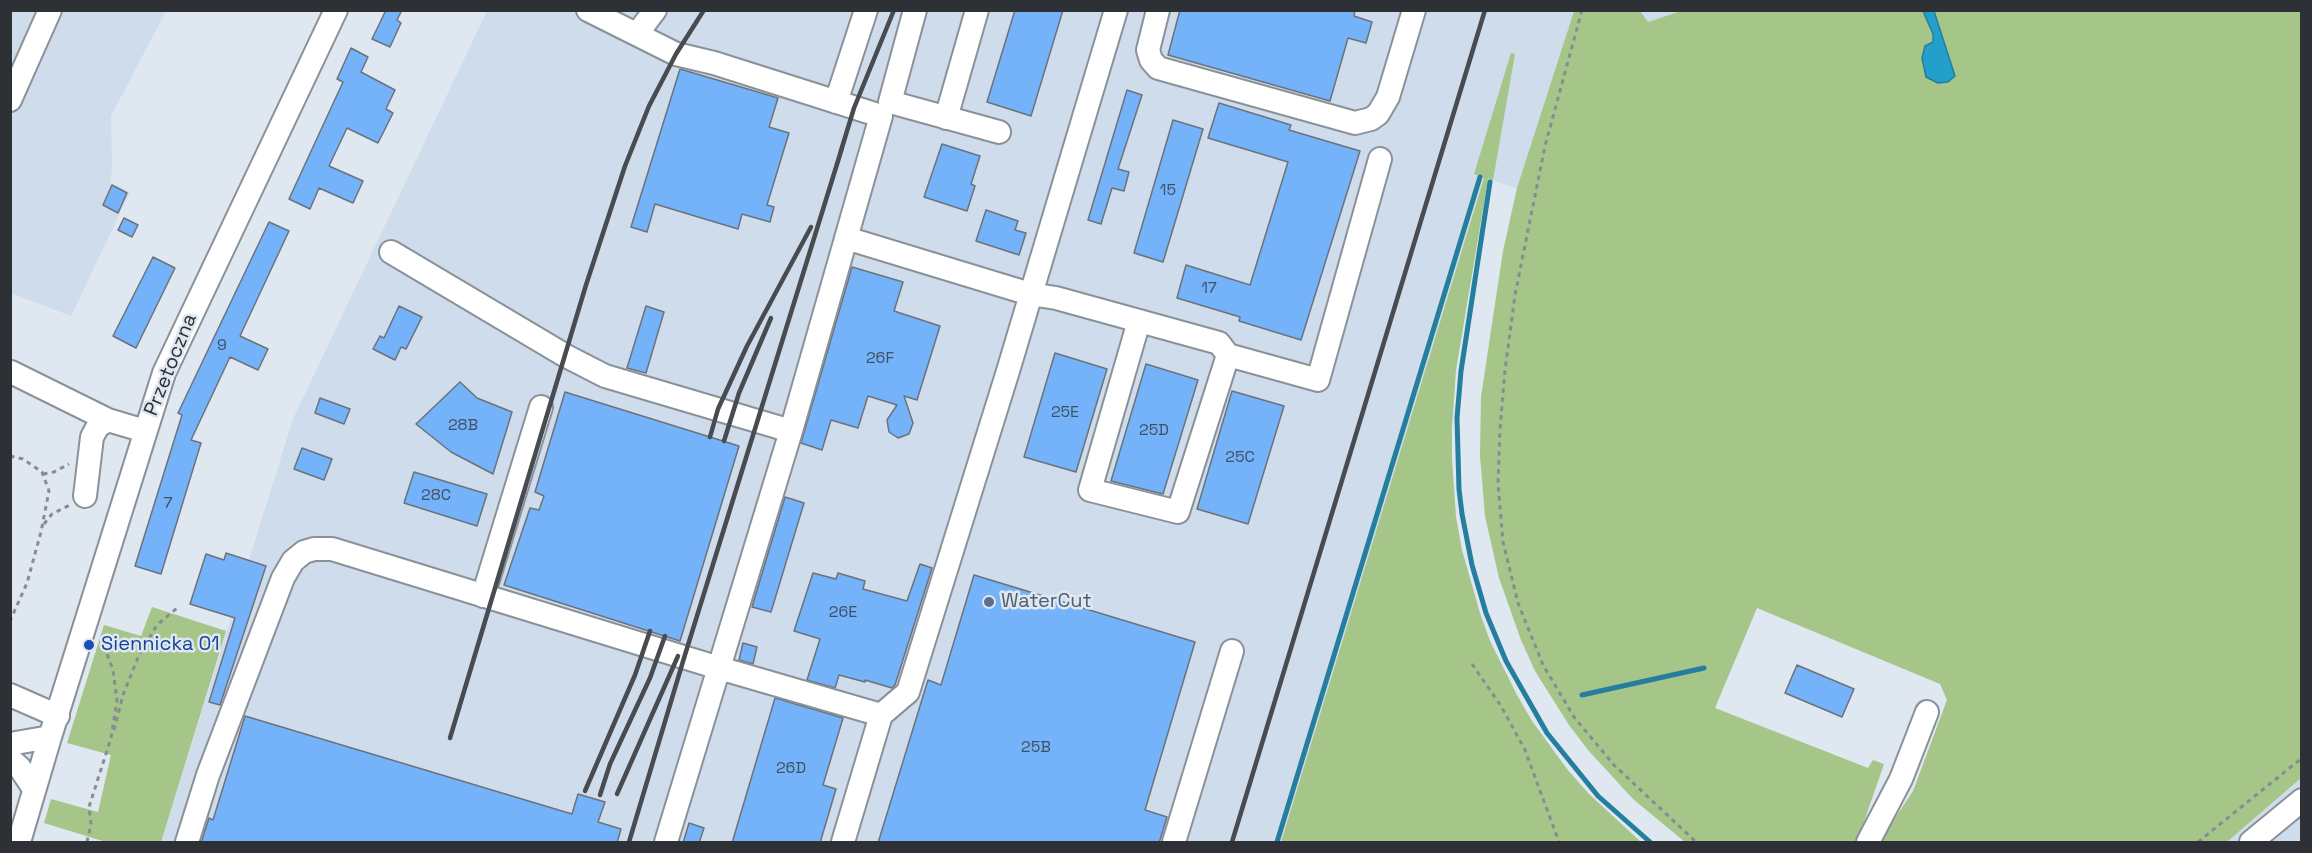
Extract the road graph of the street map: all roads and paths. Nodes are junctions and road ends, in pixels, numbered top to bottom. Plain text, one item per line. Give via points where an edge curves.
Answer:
1 (50, 10) edge
2 (336, 10) edge
3 (588, 10) edge
4 (655, 10) edge
5 (866, 10) edge
6 (915, 10) edge
7 (977, 10) edge
8 (1116, 10) edge
9 (1158, 10) edge
10 (1414, 10) edge
11 (1582, 10) edge
12 (637, 34) junction
13 (10, 100) edge
14 (836, 102) junction
15 (946, 118) junction
16 (999, 132) dead end
17 (1380, 159) dead end
18 (846, 238) junction
19 (392, 252) dead end
20 (1030, 294) junction
21 (1139, 321) junction
22 (1227, 355) junction
23 (11, 372) edge
24 (541, 407) dead end
25 (108, 420) junction
26 (145, 431) junction
27 (791, 431) junction
28 (90, 454) junction
29 (10, 456) edge
30 (43, 474) junction
31 (85, 496) joint
32 (43, 525) junction
33 (483, 596) junction
34 (177, 608) dead end
35 (10, 621) edge
36 (95, 644) dead end
37 (1232, 651) dead end
38 (1472, 664) dead end
39 (719, 669) junction
40 (10, 695) edge
41 (1927, 712) dead end
42 (881, 715) junction
43 (58, 716) junction
44 (50, 737) junction
45 (111, 738) junction
46 (10, 744) edge
47 (2301, 758) edge
48 (10, 759) edge
49 (34, 789) junction
50 (2301, 800) edge
51 (19, 843) edge
52 (87, 843) edge
53 (187, 843) edge
54 (666, 843) edge
55 (843, 843) edge
56 (1174, 843) edge
57 (1559, 843) edge
58 (1696, 843) edge
59 (1868, 843) edge
60 (2198, 843) edge
61 (2251, 843) edge

1 - 13 street
2 - 26 street, Przetoczna via 173,351
3 - 12 street
4 - 12 street
5 - 14 street
6 - 15 street via 890,102
7 - 15 street
8 - 20 street
9 - 10 street via 1148,50 1158,68 1355,123 1378,114 1388,97
11 - 58 path via 1545,146 1515,295 1500,429 1498,483 1503,542 1518,603 1539,654 1574,717 1614,765
12 - 14 street via 676,54
14 - 18 street via 881,117
15 - 16 street
17 - 22 street via 1318,380
18 - 20 street
18 - 27 street
19 - 27 street via 605,376
20 - 21 street
20 - 42 street via 908,692
21 - 22 street via 1218,343
21 - 22 street via 1090,490 1178,512
23 - 25 street
24 - 33 street
25 - 26 street
25 - 28 street via 98,426 92,437
26 - 43 street, Przetoczna
27 - 39 street
28 - 30 path
28 - 31 street
29 - 30 path via 23,459
30 - 32 path via 49,490
31 - 32 path via 52,514
32 - 35 path via 27,583
33 - 39 street
33 - 53 street via 332,549 304,552 293,561 282,578 208,775
34 - 45 path via 156,625 139,656
36 - 45 path via 98,633 116,685
37 - 56 street
38 - 57 path via 1525,750
39 - 42 street
39 - 54 street
40 - 43 street
41 - 59 street via 1901,779
42 - 55 street
43 - 44 street, Przetoczna
44 - 46 street
44 - 49 street, Przetoczna
45 - 52 path via 89,807
47 - 60 path
48 - 49 street
49 - 51 street, Przetoczna
50 - 61 street

